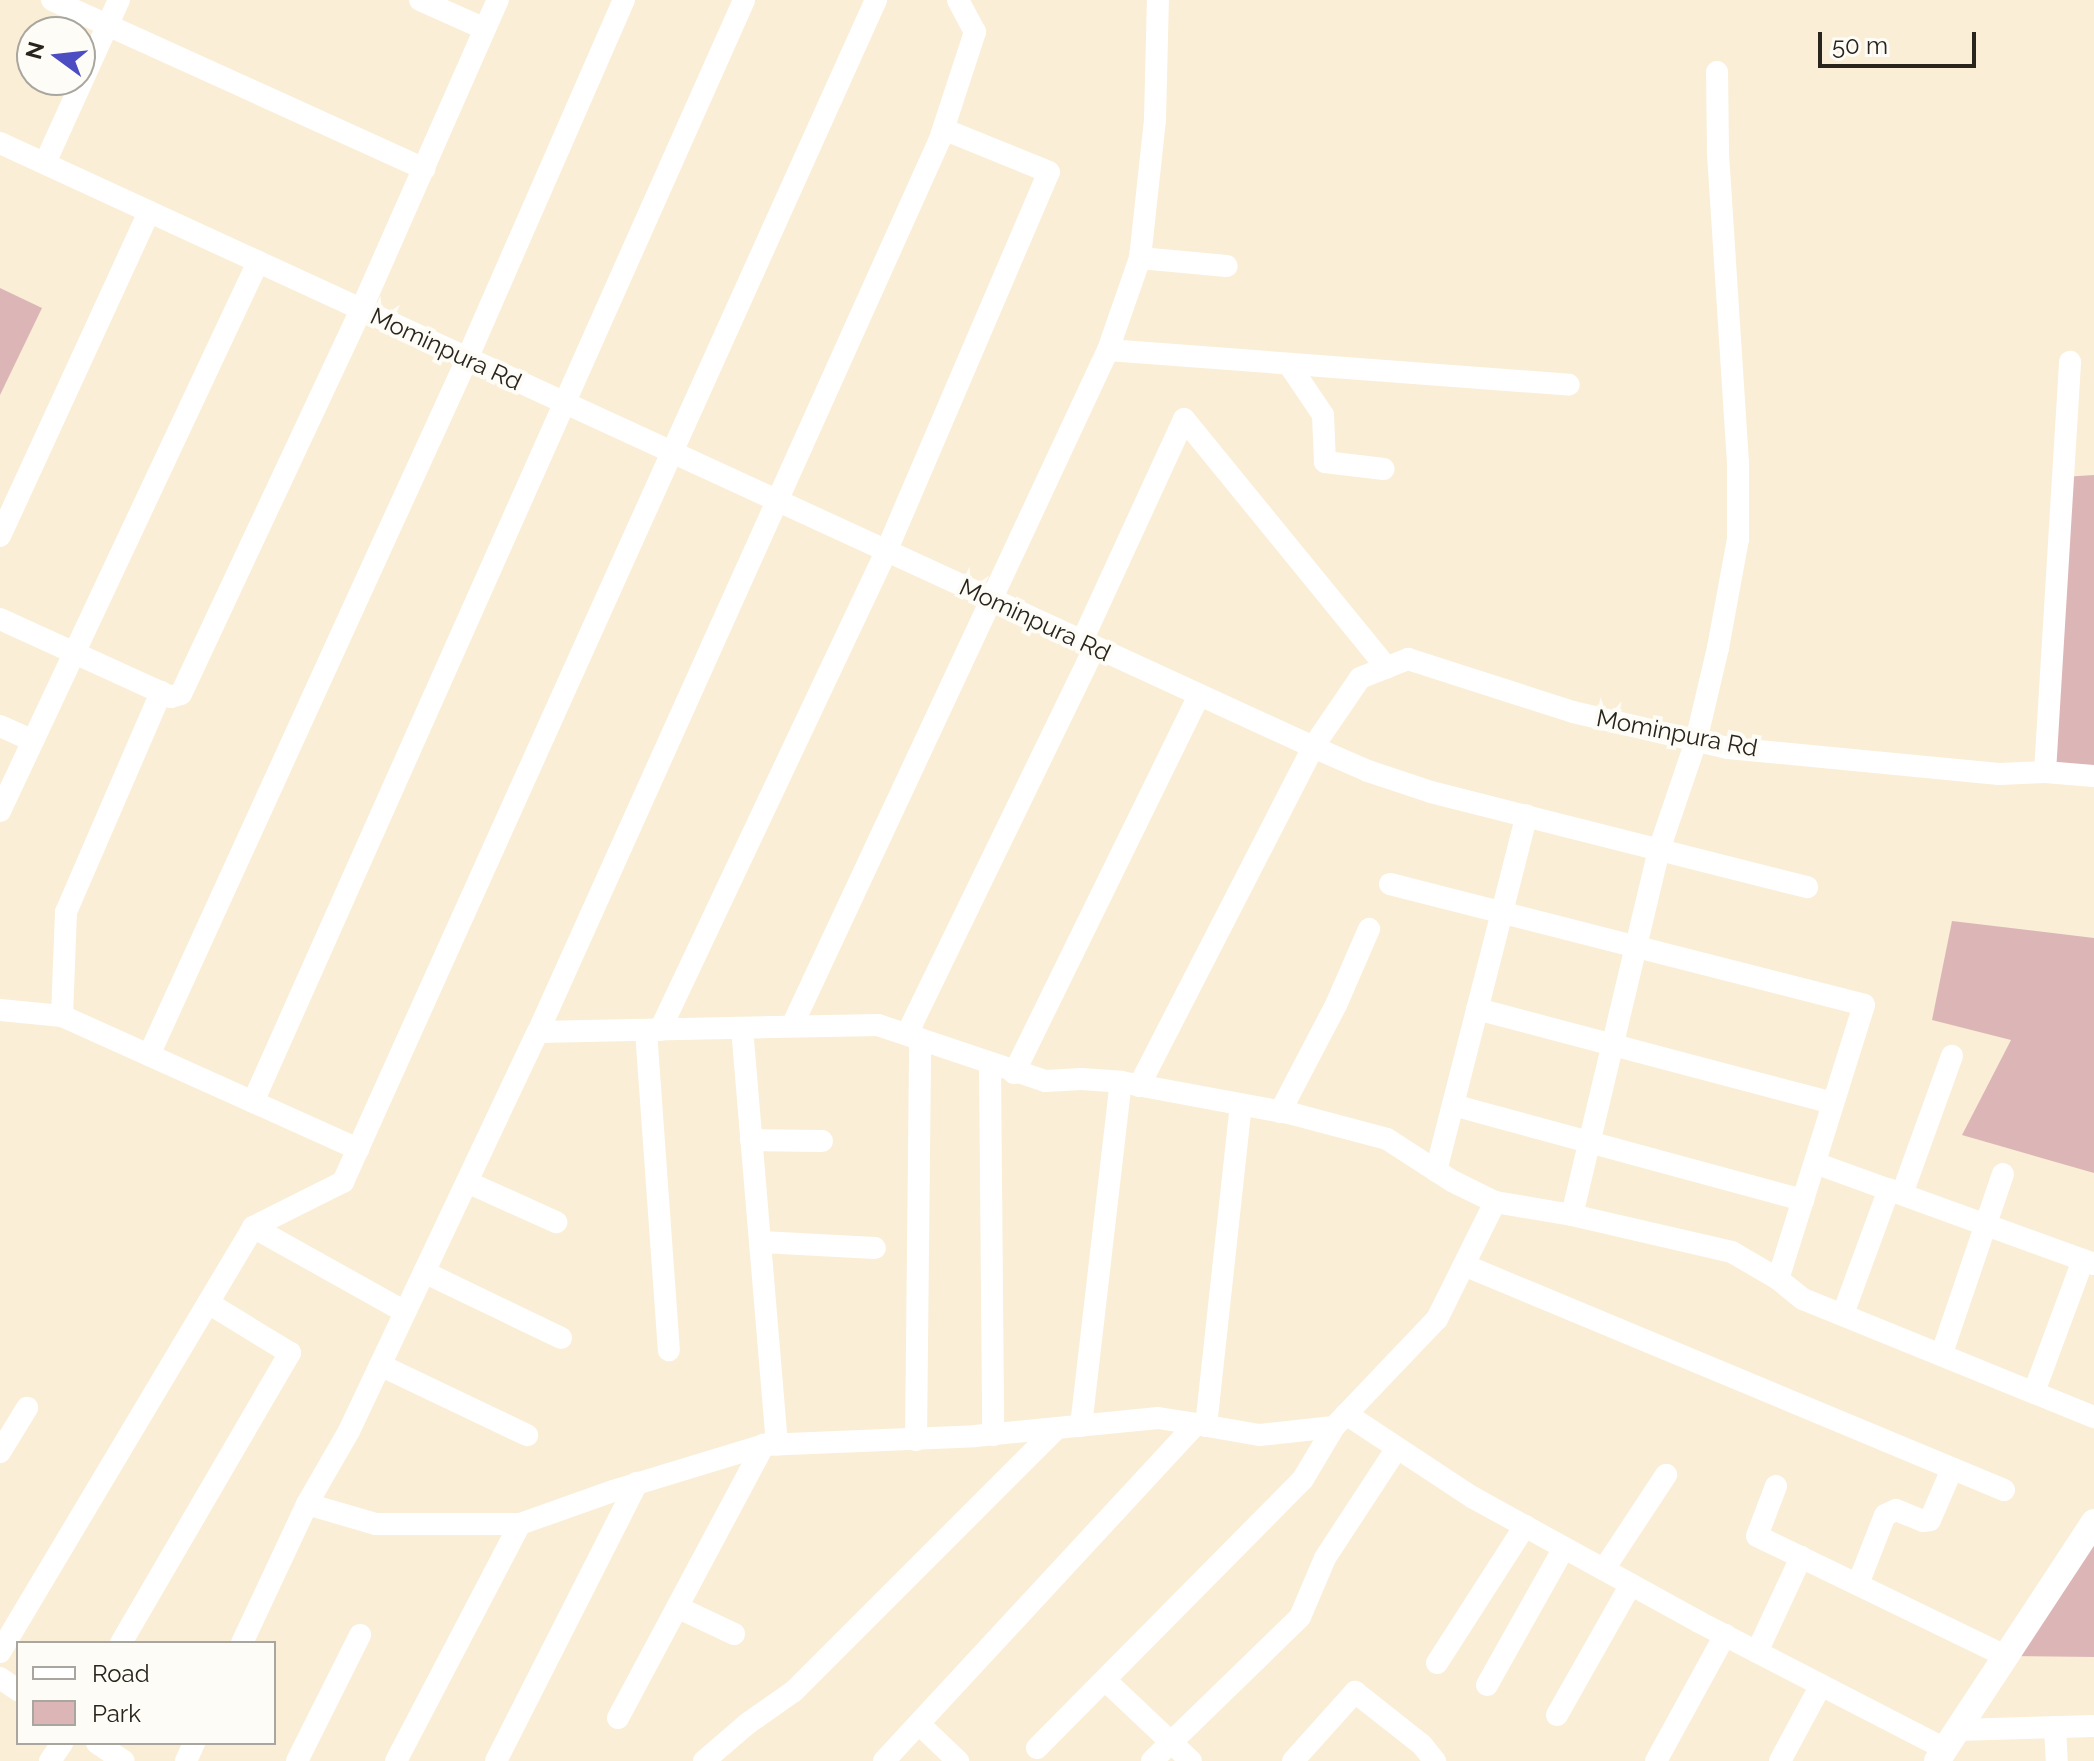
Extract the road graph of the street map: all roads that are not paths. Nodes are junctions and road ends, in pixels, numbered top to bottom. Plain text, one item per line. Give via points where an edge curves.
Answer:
1 (52, 0) edge
2 (119, 0) edge
3 (420, 0) edge
4 (498, 0) edge
5 (624, 0) edge
6 (744, 0) edge
7 (876, 0) edge
8 (958, 0) edge
9 (1158, 0) edge
10 (107, 26) junction
11 (485, 29) junction
12 (1717, 72) dead end
13 (943, 129) junction
14 (0, 143) edge
15 (45, 163) junction
16 (424, 169) junction
17 (149, 212) junction
18 (1140, 258) junction
19 (258, 262) junction
20 (1227, 266) dead end
21 (361, 310) junction
22 (1108, 350) junction
23 (467, 359) junction
24 (2070, 362) dead end
25 (1290, 366) junction
26 (1569, 385) dead end
27 (564, 404) junction
28 (674, 454) junction
29 (1384, 469) dead end
30 (776, 501) junction
31 (0, 536) edge
32 (886, 552) junction
33 (992, 600) junction
34 (0, 619) edge
35 (1089, 644) junction
36 (75, 653) junction
37 (1387, 668) junction
38 (161, 692) junction
39 (1199, 695) junction
40 (0, 726) edge
41 (33, 741) junction
42 (1696, 741) junction
43 (1313, 747) junction
44 (2045, 772) junction
45 (2094, 776) edge
46 (0, 811) edge
47 (1527, 815) junction
48 (1660, 847) junction
49 (1390, 884) dead end
50 (1807, 887) dead end
51 (1501, 914) junction
52 (1369, 929) dead end
53 (1636, 946) junction
54 (1477, 1009) junction
55 (0, 1010) edge
56 (62, 1016) junction
57 (792, 1026) junction
58 (742, 1028) junction
59 (653, 1030) junction
60 (538, 1032) junction
61 (914, 1036) junction
62 (1613, 1043) junction
63 (149, 1055) junction
64 (1952, 1056) dead end
65 (990, 1064) junction
66 (1014, 1073) junction
67 (1130, 1084) junction
68 (253, 1102) junction
69 (1833, 1103) junction
70 (1453, 1105) junction
71 (1241, 1106) junction
72 (1280, 1112) junction
73 (751, 1140) junction
74 (822, 1141) dead end
75 (1589, 1141) junction
76 (358, 1149) junction
77 (1815, 1163) junction
78 (1436, 1171) junction
79 (2003, 1174) dead end
80 (467, 1182) junction
81 (1896, 1192) junction
82 (1803, 1200) junction
83 (1495, 1202) junction
84 (1572, 1215) junction
85 (556, 1222) dead end
86 (1986, 1225) junction
87 (253, 1227) junction
88 (760, 1242) junction
89 (875, 1248) dead end
90 (2089, 1262) edge
91 (1464, 1265) junction
92 (424, 1272) junction
93 (1778, 1279) junction
94 (208, 1303) junction
95 (405, 1312) junction
96 (1843, 1314) junction
97 (561, 1338) dead end
98 (669, 1350) dead end
99 (1942, 1353) junction
100 (380, 1365) junction
101 (2034, 1392) junction
102 (27, 1408) dead end
103 (2094, 1417) edge
104 (1340, 1420) junction
105 (1201, 1425) junction
106 (1081, 1426) junction
107 (1057, 1428) junction
108 (527, 1435) dead end
109 (993, 1435) junction
110 (916, 1440) junction
111 (770, 1445) junction
112 (1397, 1448) junction
113 (0, 1452) edge
114 (1952, 1469) junction
115 (1666, 1475) dead end
116 (637, 1483) junction
117 (1776, 1486) dead end
118 (2004, 1490) dead end
119 (307, 1504) junction
120 (2094, 1522) edge
121 (520, 1524) junction
122 (1525, 1526) junction
123 (1564, 1548) junction
124 (1801, 1557) junction
125 (1604, 1569) junction
126 (1631, 1584) junction
127 (1858, 1584) junction
128 (679, 1608) junction
129 (734, 1634) dead end
130 (360, 1635) dead end
131 (1725, 1635) junction
132 (122, 1641) edge
133 (243, 1641) edge
134 (0, 1652) edge
135 (1757, 1652) junction
136 (2005, 1656) junction
137 (1437, 1663) dead end
138 (1105, 1680) junction
139 (1487, 1685) dead end
140 (1821, 1685) junction
141 (1557, 1715) dead end
142 (618, 1718) dead end
143 (919, 1724) junction
144 (2094, 1726) edge
145 (2055, 1727) junction
146 (1171, 1742) junction
147 (100, 1745) edge
148 (1946, 1747) edge
149 (1037, 1748) dead end
150 (505, 1758) edge
151 (1429, 1759) edge
152 (124, 1761) edge
153 (297, 1761) edge
154 (396, 1761) edge
155 (704, 1761) edge
156 (884, 1761) edge
157 (958, 1761) edge
158 (1152, 1761) edge
159 (1191, 1761) edge
160 (1293, 1761) edge
161 (1656, 1761) edge
162 (1780, 1761) edge
163 (2057, 1761) edge

1 - 10 street
2 - 10 street
3 - 11 street
4 - 11 street
5 - 23 street
6 - 27 street
7 - 28 street
8 - 13 street via 975,32
9 - 18 street via 1155,119
10 - 15 street
10 - 16 street
11 - 16 street
12 - 42 street via 1738,539
13 - 30 street
13 - 32 street via 1049,172
14 - 15 street, Mominpura Rd
15 - 17 street, Mominpura Rd
16 - 21 street
17 - 19 street, Mominpura Rd
17 - 31 street
18 - 20 street
18 - 22 street
19 - 21 street, Mominpura Rd
19 - 36 street
21 - 23 street, Mominpura Rd
21 - 38 street via 181,694
22 - 25 street
22 - 33 street
23 - 27 street, Mominpura Rd
23 - 63 street
24 - 44 street
25 - 26 street
25 - 29 street via 1323,415 1325,462
27 - 28 street, Mominpura Rd
27 - 68 street
28 - 30 street, Mominpura Rd
28 - 76 street
30 - 32 street, Mominpura Rd
30 - 60 street
32 - 33 street, Mominpura Rd
32 - 59 street
33 - 35 street, Mominpura Rd
33 - 57 street
34 - 36 street
35 - 37 street via 1184,419
35 - 39 street, Mominpura Rd
35 - 61 street
36 - 38 street
36 - 41 street
37 - 42 street, Mominpura Rd via 1408,659 1573,712
37 - 43 street, Mominpura Rd via 1360,678
38 - 56 street via 66,912
39 - 43 street, Mominpura Rd
39 - 66 street
40 - 41 street
41 - 46 street
42 - 44 street, Mominpura Rd via 1999,774
42 - 48 street
43 - 47 street via 1431,792
43 - 67 street
44 - 45 street, Mominpura Rd
47 - 48 street
47 - 51 street
48 - 50 street
48 - 53 street
49 - 51 street
51 - 53 street
51 - 54 street
52 - 72 street
53 - 62 street
53 - 69 street via 1864,1005
54 - 62 street
54 - 70 street
55 - 56 street
56 - 63 street
57 - 58 street
57 - 61 street via 878,1025
58 - 59 street
58 - 73 street
59 - 60 street
59 - 98 street
60 - 80 street
61 - 65 street
61 - 110 street
62 - 69 street
62 - 75 street
63 - 68 street
64 - 81 street
65 - 66 street
65 - 109 street
66 - 67 street via 1045,1081
67 - 71 street
67 - 106 street
68 - 76 street
69 - 77 street
70 - 75 street
70 - 78 street
71 - 72 street
71 - 105 street
72 - 78 street via 1387,1139
73 - 74 street
73 - 88 street
75 - 82 street
75 - 84 street
76 - 87 street via 343,1182
77 - 81 street
77 - 82 street
78 - 83 street
79 - 86 street
80 - 85 street
80 - 92 street
81 - 86 street
81 - 96 street
82 - 93 street
83 - 84 street
83 - 91 street
84 - 93 street via 1732,1252
86 - 90 street
86 - 99 street
87 - 94 street
87 - 95 street
88 - 89 street
88 - 111 street
90 - 101 street
91 - 104 street via 1437,1319
91 - 114 street
92 - 95 street
92 - 97 street
93 - 96 street via 1803,1299
94 - 132 street via 290,1353
94 - 134 street
95 - 100 street
96 - 99 street
99 - 101 street
100 - 108 street
100 - 119 street
101 - 103 street
102 - 113 street
104 - 105 street via 1259,1435
104 - 112 street
104 - 138 street via 1303,1479
105 - 106 street via 1158,1418
105 - 143 street
106 - 107 street
107 - 109 street
107 - 155 street via 794,1691
109 - 110 street
110 - 111 street
111 - 116 street
111 - 128 street
112 - 122 street
112 - 146 street via 1325,1558 1300,1617
114 - 118 street
114 - 127 street via 1930,1520 1896,1510 1885,1515
115 - 125 street
116 - 121 street
116 - 150 street
117 - 124 street via 1757,1536
119 - 121 street via 376,1524
119 - 133 street
120 - 136 street
121 - 154 street
122 - 123 street
122 - 137 street
123 - 125 street
123 - 139 street
124 - 127 street
124 - 135 street
125 - 126 street
126 - 131 street
126 - 141 street
127 - 136 street
128 - 129 street
128 - 142 street
130 - 153 street
131 - 135 street
131 - 161 street
135 - 140 street
136 - 148 street
138 - 146 street
138 - 149 street
140 - 148 street
140 - 162 street
143 - 156 street
143 - 157 street
144 - 145 street
145 - 148 street
145 - 163 street
146 - 158 street
146 - 159 street
147 - 152 street
151 - 160 street via 1355,1692

